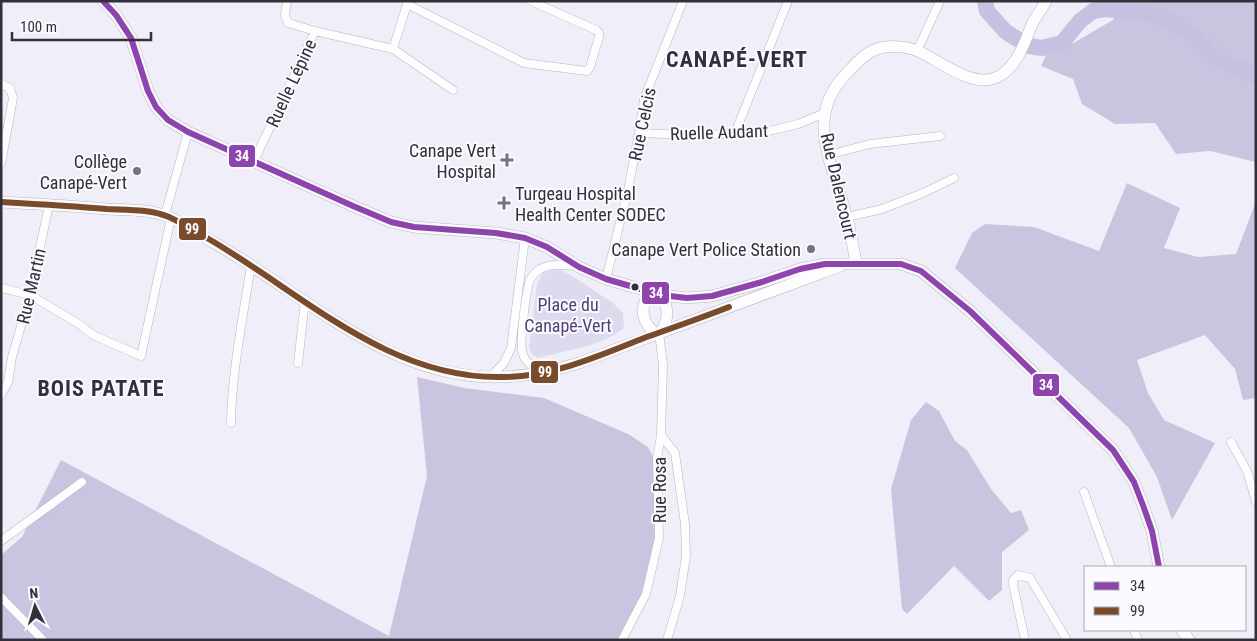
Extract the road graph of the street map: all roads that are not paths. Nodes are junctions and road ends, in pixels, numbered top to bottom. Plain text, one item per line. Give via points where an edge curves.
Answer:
1 (103, 1) edge
2 (287, 1) edge
3 (530, 1) edge
4 (683, 1) edge
5 (788, 1) edge
6 (940, 1) edge
7 (1046, 1) edge
8 (408, 2) edge
9 (315, 31) junction
10 (393, 49) junction
11 (917, 51) junction
12 (1, 84) edge
13 (453, 90) dead end
14 (825, 113) junction
15 (188, 132) junction
16 (640, 133) junction
17 (735, 133) junction
18 (940, 136) dead end
19 (828, 154) junction
20 (254, 161) junction
21 (1, 164) edge
22 (954, 178) dead end
23 (1, 202) edge
24 (49, 205) junction
25 (168, 216) junction
26 (847, 217) junction
27 (525, 238) junction
28 (856, 263) junction
29 (844, 264) junction
30 (251, 266) junction
31 (579, 267) junction
32 (606, 279) junction
33 (1, 288) edge
34 (656, 294) junction
35 (30, 295) junction
36 (305, 301) junction
37 (659, 333) junction
38 (298, 363) dead end
39 (541, 373) junction
40 (490, 378) junction
41 (1, 394) edge
42 (231, 423) dead end
43 (661, 435) junction
44 (1231, 442) dead end
45 (82, 482) dead end
46 (1084, 492) dead end
47 (1256, 502) edge
48 (1, 542) edge
49 (1111, 566) edge
50 (1159, 566) edge
51 (1, 597) edge
52 (43, 640) edge
53 (622, 640) edge
54 (667, 640) edge
55 (1025, 640) edge
56 (1067, 640) edge

1 - 15 street via 130,38 156,107 168,120
2 - 9 street via 285,15 288,23
3 - 8 street via 599,33 590,68 586,72 524,63
4 - 16 street, Rue Celcis via 644,99
5 - 17 street
6 - 11 street
7 - 11 street, Rue Dalencourt via 1021,51 1000,76 984,81 966,76
8 - 10 street
9 - 10 street
9 - 20 street, Ruelle Lépine
10 - 13 street
11 - 14 street, Rue Dalencourt via 897,47 876,49 858,61 840,80
12 - 21 street via 10,88 13,98
14 - 17 street, Ruelle Audant via 761,133
14 - 19 street, Rue Dalencourt
15 - 20 street
15 - 25 street
16 - 17 street, Ruelle Audant
16 - 32 street, Rue Celcis
18 - 19 street via 870,144
19 - 26 street, Rue Dalencourt
20 - 27 street via 398,224
22 - 26 street via 882,209
23 - 24 street
24 - 25 street
24 - 35 street, Rue Martin
25 - 30 street
25 - 35 street via 141,356 93,335
26 - 28 street, Rue Dalencourt
27 - 31 street via 548,247
27 - 40 street via 511,348 504,363
28 - 29 street
28 - 50 street via 901,264 922,271 970,311 1114,450 1134,482 1152,531
29 - 34 street via 817,265 706,296 687,298
29 - 37 street
30 - 36 street
30 - 42 street via 238,348
31 - 32 street
31 - 39 street via 548,266 534,274 530,282 522,350 524,357
32 - 34 street
33 - 35 street
34 - 37 street via 668,310 668,318
34 - 37 street via 646,300 643,315 645,322
35 - 41 street, Rue Martin via 8,382
36 - 38 street
36 - 40 street via 398,356 446,372
37 - 39 street via 579,363
37 - 43 street, Rue Rosa
39 - 40 street
43 - 53 street, Rue Rosa via 657,458 657,550 646,594
43 - 54 street via 675,453 686,540 680,596
44 - 47 street via 1247,471
45 - 48 street
46 - 49 street
51 - 52 street
55 - 56 street via 1013,584 1018,575 1030,578

